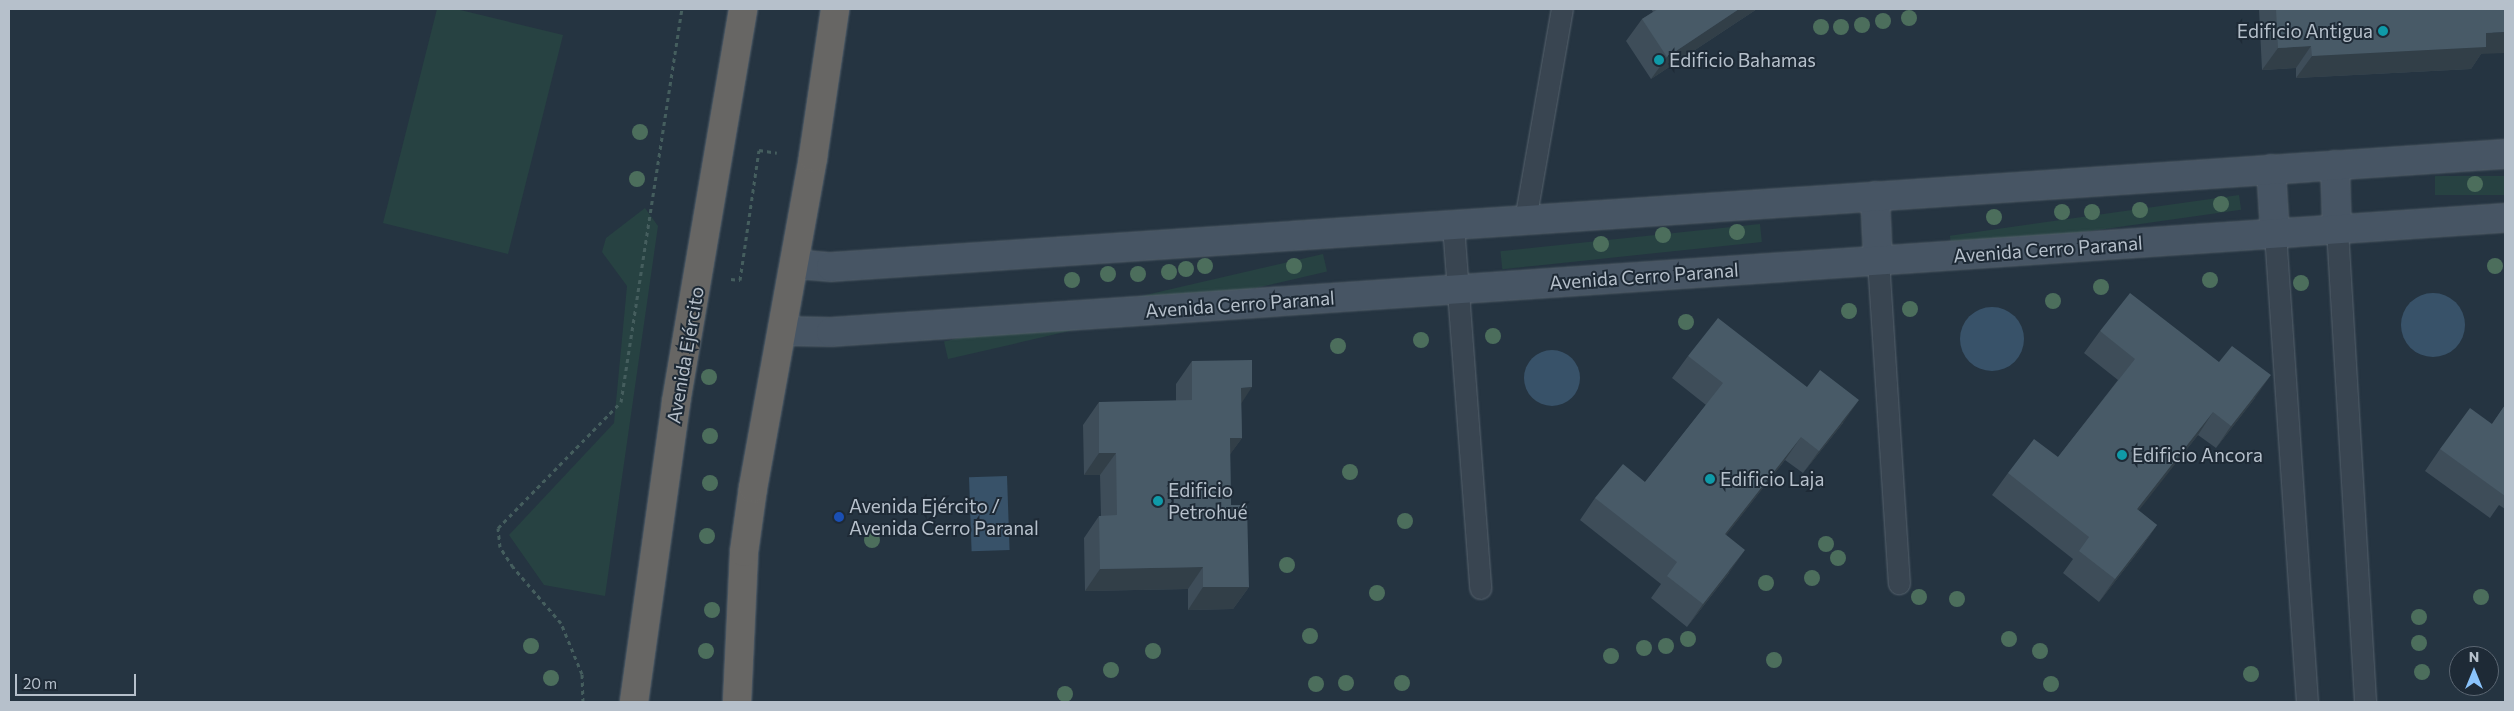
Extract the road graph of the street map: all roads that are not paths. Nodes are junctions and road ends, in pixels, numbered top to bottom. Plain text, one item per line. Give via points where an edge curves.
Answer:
1 (742, 9) edge
2 (835, 9) edge
3 (1562, 9) edge
4 (2505, 154) edge
5 (2335, 165) junction
6 (2271, 169) junction
7 (1875, 196) junction
8 (2505, 218) edge
9 (1525, 220) junction
10 (1453, 225) junction
11 (2337, 229) junction
12 (2275, 233) junction
13 (1878, 260) junction
14 (795, 264) junction
15 (1460, 289) junction
16 (783, 331) junction
17 (1899, 583) dead end
18 (1480, 588) dead end
19 (634, 702) edge
20 (737, 702) edge
21 (2307, 702) edge
22 (2365, 702) edge

1 - 19 highway, Avenida Ejército
2 - 14 highway
3 - 9 lane
4 - 5 main road
5 - 6 main road
5 - 11 main road
6 - 7 main road
6 - 12 main road
7 - 9 main road
7 - 13 main road
8 - 11 main road, Avenida Cerro Paranal
9 - 10 main road
10 - 14 main road via 831,267
10 - 15 lane
11 - 12 main road, Avenida Cerro Paranal
11 - 22 lane
12 - 13 main road, Avenida Cerro Paranal
12 - 21 lane
13 - 15 main road, Avenida Cerro Paranal
13 - 17 lane
14 - 16 highway
15 - 16 main road, Avenida Cerro Paranal via 831,332
15 - 18 lane
16 - 20 highway via 744,552

